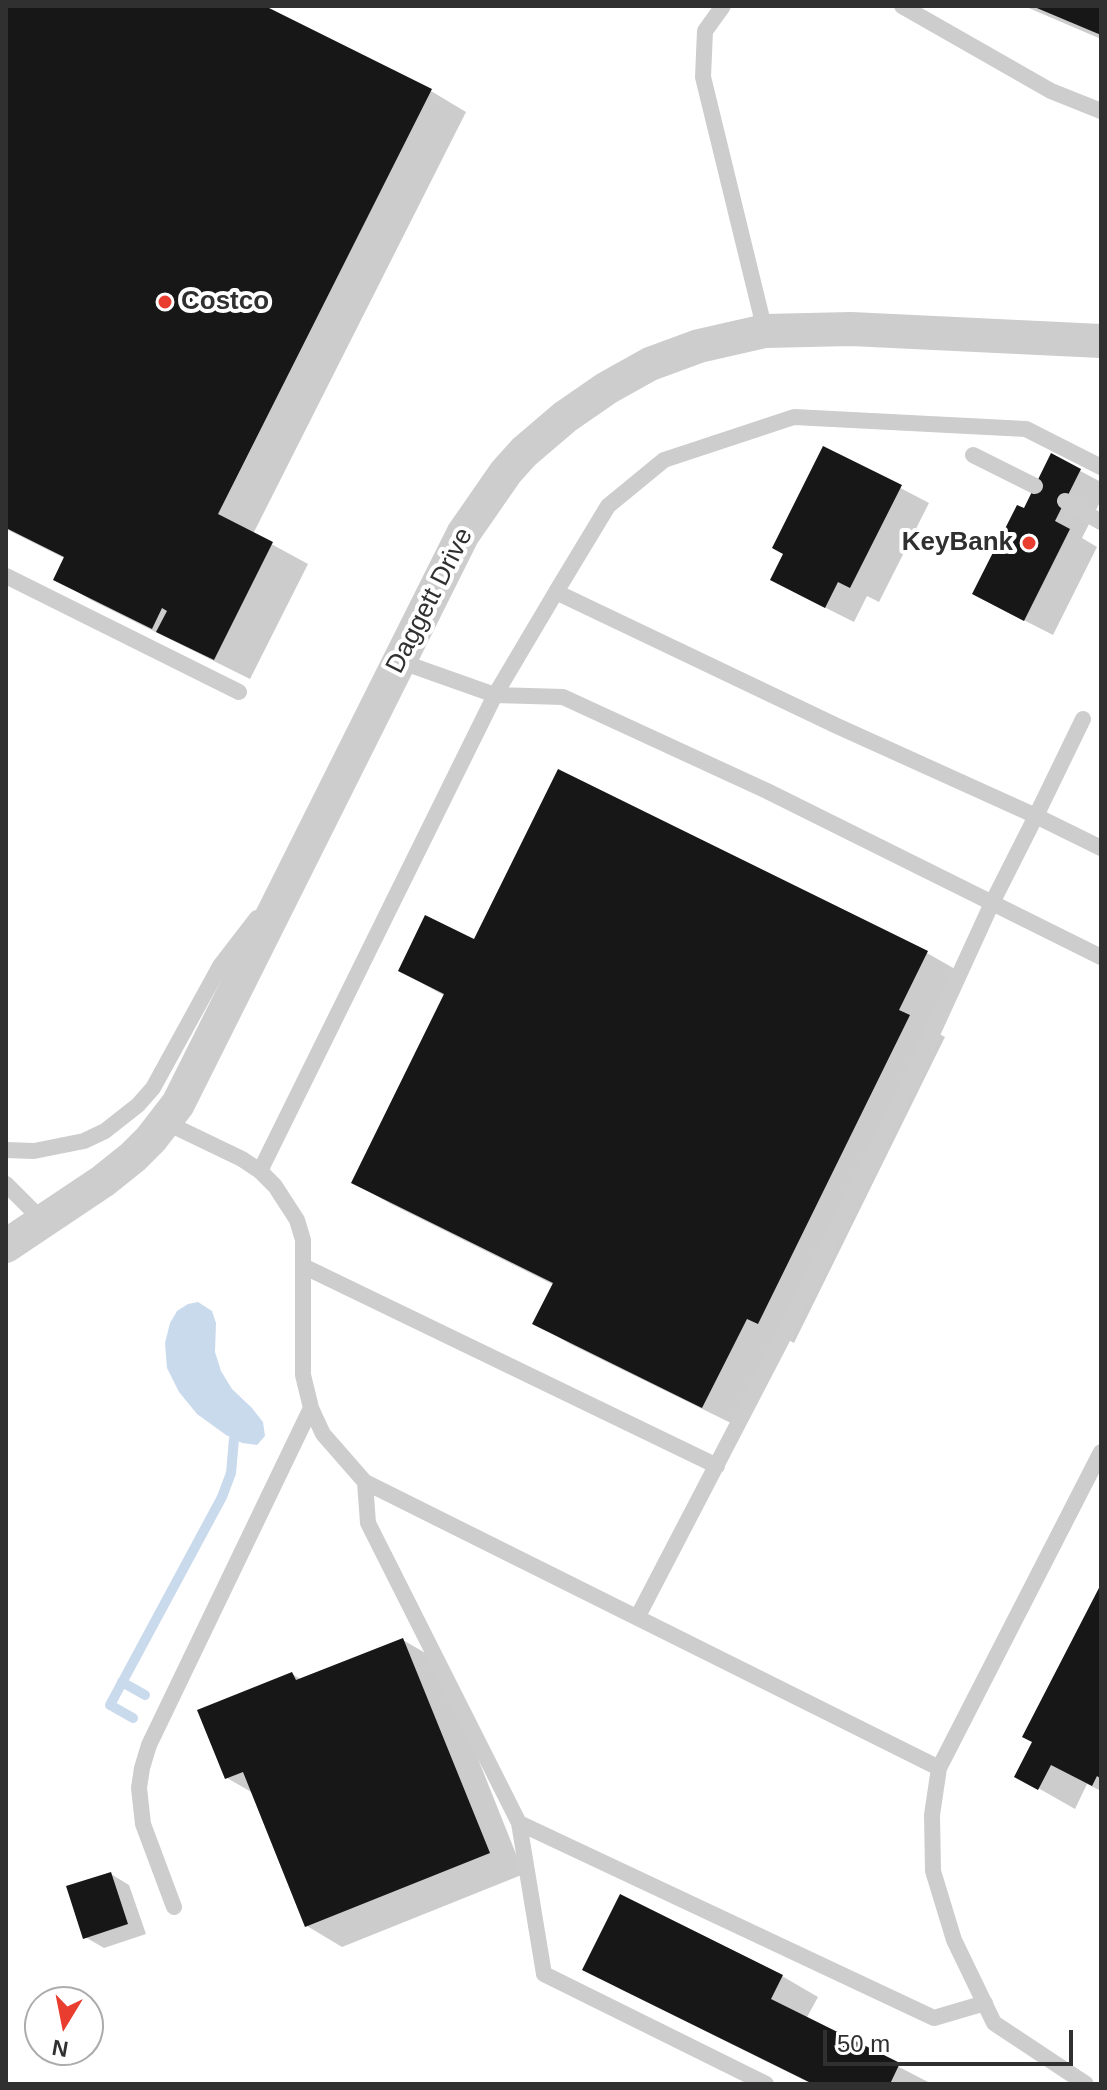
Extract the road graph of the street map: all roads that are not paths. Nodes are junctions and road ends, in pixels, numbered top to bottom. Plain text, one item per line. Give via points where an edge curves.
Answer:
1 (723, 6) edge
2 (902, 6) edge
3 (1101, 111) edge
4 (765, 331) junction
5 (1101, 341) edge
6 (973, 455) dead end
7 (1101, 467) edge
8 (1035, 486) dead end
9 (1065, 501) dead end
10 (1101, 522) edge
11 (6, 576) edge
12 (556, 592) junction
13 (399, 661) junction
14 (239, 692) dead end
15 (495, 695) junction
16 (1083, 719) dead end
17 (1036, 816) junction
18 (320, 819) junction
19 (1101, 848) edge
20 (992, 903) junction
21 (1101, 957) edge
22 (165, 1122) junction
23 (6, 1150) edge
24 (260, 1171) junction
25 (6, 1184) edge
26 (44, 1222) junction
27 (6, 1246) edge
28 (303, 1266) junction
29 (311, 1408) junction
30 (1101, 1452) edge
31 (717, 1466) junction
32 (365, 1482) junction
33 (638, 1616) junction
34 (939, 1768) junction
35 (519, 1823) junction
36 (174, 1907) dead end
37 (985, 2003) junction
38 (766, 2084) edge
39 (1086, 2084) edge

1 - 4 lane via 705,31 703,77
2 - 3 lane via 1051,91
4 - 5 street, Daggett Drive via 838,328
4 - 13 street, Daggett Drive via 699,346 628,375 574,410 524,452 476,512
6 - 8 lane
7 - 12 lane via 1026,429 794,417 664,460 608,506
9 - 10 lane
11 - 14 lane
12 - 15 lane
12 - 17 lane
13 - 15 lane
13 - 18 street, Daggett Drive
15 - 20 lane via 563,697
15 - 24 lane
16 - 17 lane
17 - 19 lane
17 - 20 lane
18 - 22 street, Daggett Drive via 189,1085
18 - 23 lane via 268,904 220,966 153,1088 138,1105 84,1141 34,1151
20 - 21 lane
20 - 31 lane via 911,1080
22 - 24 lane
22 - 26 street, Daggett Drive via 133,1157
24 - 28 lane via 297,1220
25 - 26 lane
26 - 27 street, Daggett Drive
28 - 29 lane via 303,1375
28 - 31 lane
29 - 32 lane via 323,1434
29 - 36 lane via 142,1768 143,1824
30 - 34 lane
31 - 33 lane
32 - 33 lane
32 - 35 lane via 368,1523
33 - 34 lane
34 - 37 lane via 932,1815 933,1871 954,1940
35 - 37 lane via 934,2018
35 - 38 lane via 544,1974
37 - 39 lane via 994,2023

